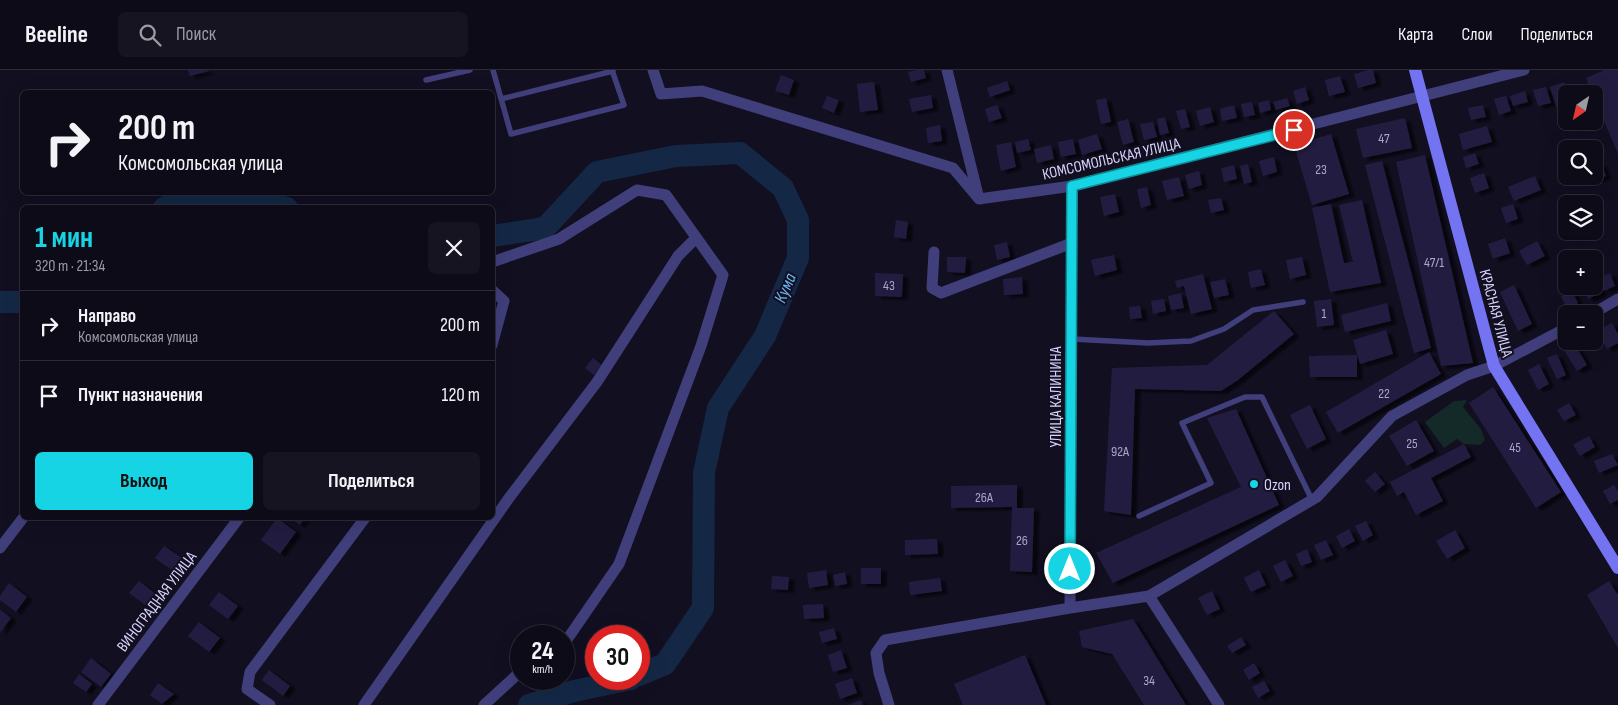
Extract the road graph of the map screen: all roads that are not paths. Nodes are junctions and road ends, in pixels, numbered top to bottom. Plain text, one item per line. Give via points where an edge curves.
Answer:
1 (470, 70) edge
2 (493, 70) edge
3 (654, 70) edge
4 (947, 70) edge
5 (1415, 70) edge
6 (1524, 70) edge
7 (613, 71) edge
8 (426, 80) dead end
9 (1422, 97) junction
10 (502, 99) junction
11 (1072, 186) junction
12 (979, 199) junction
13 (696, 238) junction
14 (1072, 243) junction
15 (934, 252) dead end
16 (495, 261) edge
17 (495, 293) edge
18 (1618, 300) edge
19 (1303, 302) dead end
20 (1603, 308) edge
21 (1558, 332) edge
22 (495, 334) edge
23 (1072, 339) junction
24 (1494, 366) junction
25 (1312, 500) junction
26 (1139, 516) dead end
27 (495, 518) edge
28 (21, 520) edge
29 (237, 520) edge
30 (363, 520) edge
31 (494, 520) edge
32 (0, 548) edge
33 (1618, 568) edge
34 (1149, 596) junction
35 (1070, 608) junction
36 (575, 628) edge
37 (510, 681) edge
38 (98, 705) edge
39 (270, 705) edge
40 (364, 705) edge
41 (484, 705) edge
42 (889, 705) edge
43 (1219, 705) edge

1 - 8 lane
2 - 10 lane
3 - 12 street via 661,94 702,91 953,168
4 - 12 street
5 - 9 street, КРАСНАЯ УЛИЦА
6 - 9 street, КОМСОМОЛЬСКАЯ УЛИЦА
7 - 10 lane
7 - 10 lane via 624,106 511,134
9 - 11 street, КОМСОМОЛЬСКАЯ УЛИЦА
9 - 24 street, КРАСНАЯ УЛИЦА
11 - 12 street, КОМСОМОЛЬСКАЯ УЛИЦА
11 - 14 street, УЛИЦА КАЛИНИНА
13 - 16 street via 666,195 638,190 559,239
13 - 27 street via 678,256 597,382
13 - 36 street via 723,275 701,346 619,564
14 - 15 street via 941,293 932,288
14 - 23 street, УЛИЦА КАЛИНИНА
17 - 22 street via 504,301
18 - 20 street
19 - 23 lane via 1253,310 1224,329 1191,341 1148,343
21 - 24 street
23 - 35 street, УЛИЦА КАЛИНИНА
24 - 25 street via 1467,375 1392,416
24 - 33 street, КРАСНАЯ УЛИЦА
25 - 26 lane via 1262,397 1245,396 1182,423 1210,483
25 - 34 street
28 - 32 street
29 - 38 street, ВИНОГРАДНАЯ УЛИЦА
30 - 39 street via 250,672 247,689
31 - 40 street
34 - 35 street
34 - 43 street
35 - 42 street via 886,640 876,653
37 - 41 street

